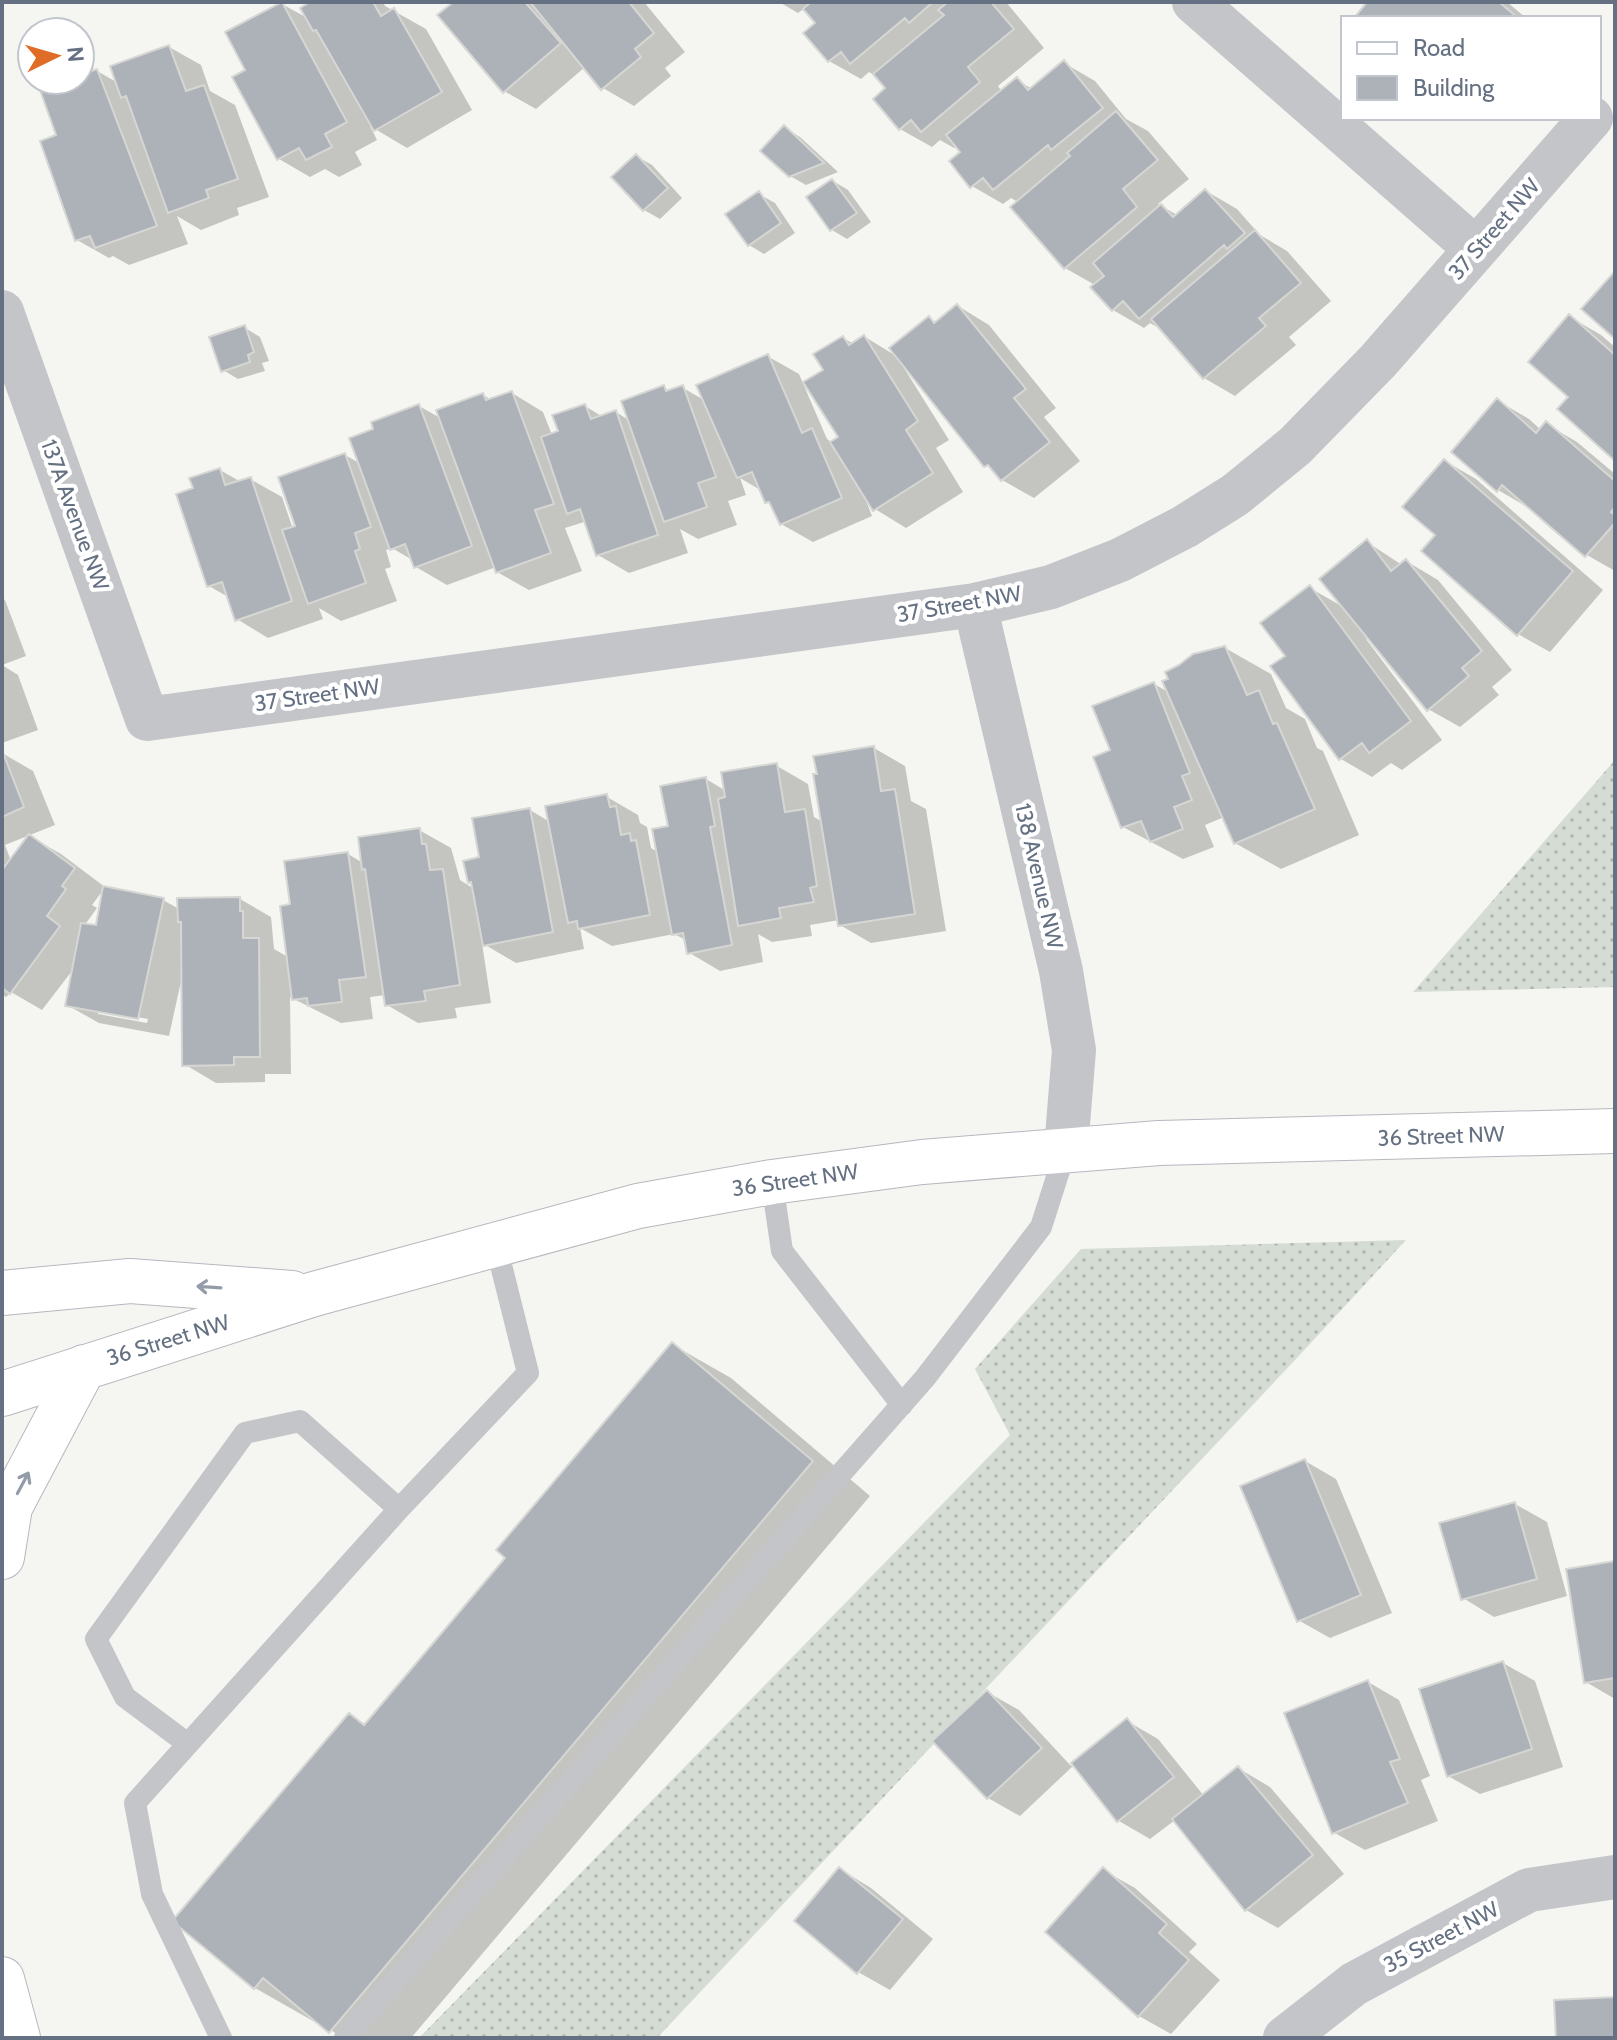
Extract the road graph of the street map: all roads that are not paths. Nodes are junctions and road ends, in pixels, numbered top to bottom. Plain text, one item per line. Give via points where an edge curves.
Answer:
1 (1194, 2) edge
2 (1615, 90) edge
3 (1601, 107) edge
4 (1589, 120) edge
5 (1476, 249) junction
6 (2, 312) edge
7 (975, 605) junction
8 (147, 719) joint
9 (1615, 1131) edge
10 (1066, 1149) junction
11 (772, 1182) junction
12 (496, 1245) junction
13 (2, 1293) edge
14 (314, 1294) junction
15 (84, 1367) junction
16 (2, 1394) edge
17 (902, 1405) junction
18 (399, 1509) junction
19 (2, 1557) edge
20 (188, 1744) junction
21 (1615, 1877) edge
22 (2, 1979) edge
23 (18, 2038) edge
24 (221, 2038) edge
25 (345, 2038) edge
26 (1285, 2038) edge

1 - 5 street
2 - 3 street
4 - 5 street, 37 Street NW
5 - 7 street, 37 Street NW via 1295,446 1235,495 1120,560 1051,587
6 - 8 street, 137A Avenue NW
7 - 8 street, 37 Street NW
7 - 10 street, 138 Avenue NW via 1061,971 1074,1050
9 - 10 street, 36 Street NW
10 - 11 street, 36 Street NW
10 - 17 lane via 1041,1227
11 - 12 street, 36 Street NW via 638,1206
11 - 17 lane via 782,1251
12 - 14 street, 36 Street NW
12 - 18 lane via 528,1373
14 -> 13 street via 130,1281
14 - 15 street, 36 Street NW
15 - 16 street, 36 Street NW
19 -> 15 street via 10,1507
17 - 25 lane
18 - 20 lane
18 - 20 lane via 300,1421 245,1433 96,1639 125,1697
20 - 24 lane via 135,1803 152,1894
21 - 26 street, 35 Street NW via 1529,1890 1354,1984
22 - 23 street

